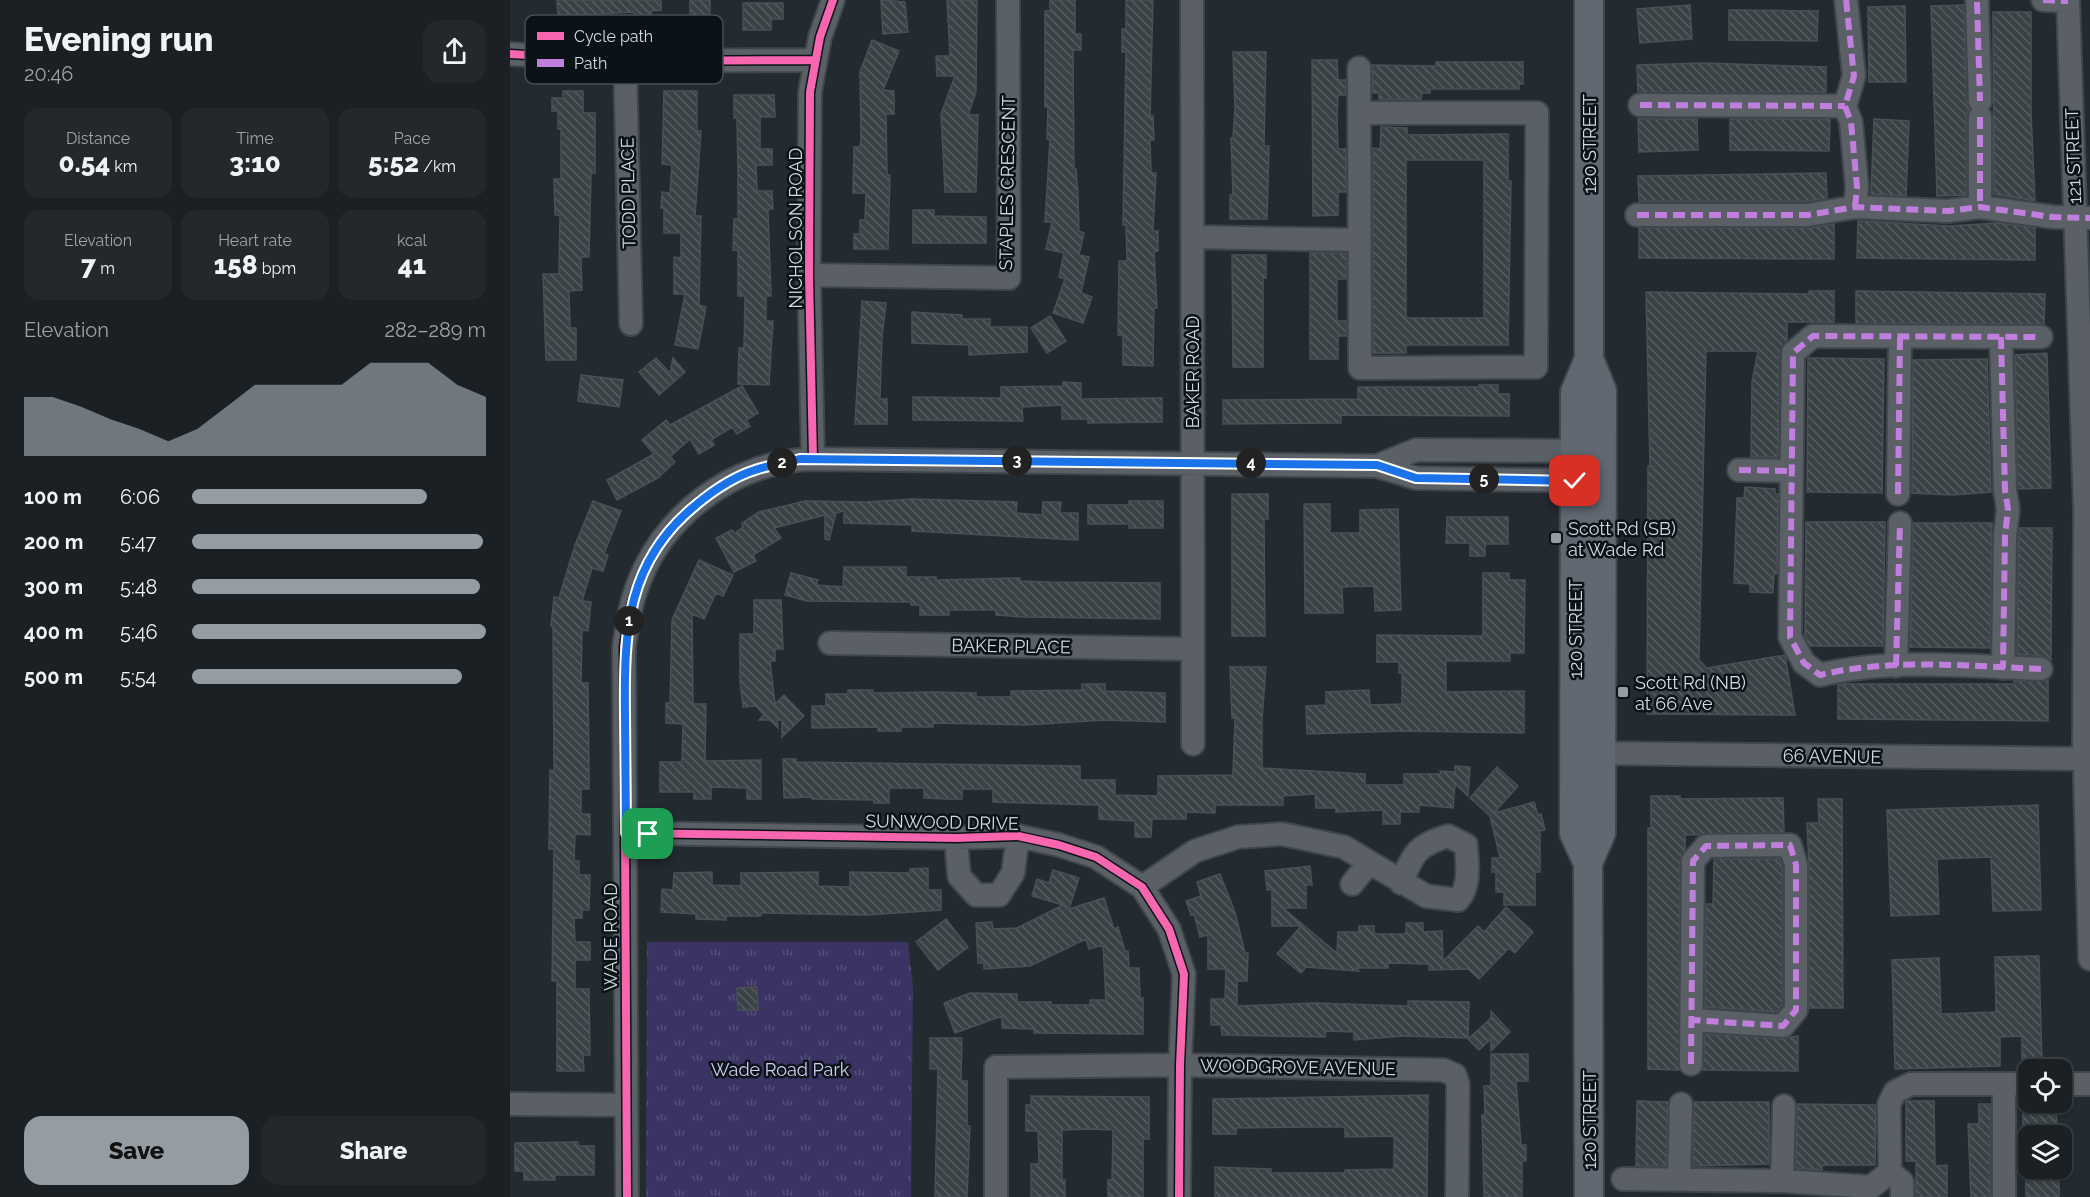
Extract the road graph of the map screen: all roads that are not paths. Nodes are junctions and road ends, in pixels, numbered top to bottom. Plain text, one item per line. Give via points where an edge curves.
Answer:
1 (833, 0) edge
2 (1008, 0) edge
3 (1192, 0) edge
4 (1589, 0) edge
5 (1846, 0) edge
6 (2043, 0) edge
7 (2068, 0) edge
8 (1978, 1) edge
9 (510, 54) edge
10 (525, 55) edge
11 (723, 60) edge
12 (815, 60) junction
13 (1359, 68) dead end
14 (626, 84) edge
15 (1640, 105) dead end
16 (1845, 106) junction
17 (1359, 112) junction
18 (1855, 207) junction
19 (1980, 207) junction
20 (1637, 215) dead end
21 (2082, 218) edge
22 (1192, 237) junction
23 (1359, 240) junction
24 (809, 275) junction
25 (631, 324) dead end
26 (2085, 333) edge
27 (1900, 337) junction
28 (2001, 337) junction
29 (2041, 337) dead end
30 (1588, 451) junction
31 (813, 459) junction
32 (1192, 462) junction
33 (1377, 465) junction
34 (1739, 471) dead end
35 (1792, 471) junction
36 (1588, 481) junction
37 (1898, 494) dead end
38 (1900, 523) dead end
39 (830, 643) dead end
40 (1192, 649) junction
41 (2087, 655) edge
42 (1896, 666) junction
43 (2003, 668) junction
44 (2041, 669) dead end
45 (1193, 744) dead end
46 (1587, 753) junction
47 (2087, 759) edge
48 (626, 833) junction
49 (1018, 836) junction
50 (956, 838) junction
51 (1369, 863) junction
52 (1401, 883) dead end
53 (1352, 884) dead end
54 (1142, 887) junction
55 (2090, 959) edge
56 (1692, 1020) junction
57 (1691, 1064) dead end
58 (1180, 1065) junction
59 (2004, 1084) junction
60 (2018, 1084) edge
61 (2072, 1084) edge
62 (2090, 1084) edge
63 (510, 1104) edge
64 (1681, 1104) dead end
65 (625, 1105) junction
66 (1784, 1107) dead end
67 (1890, 1172) junction
68 (1623, 1179) dead end
69 (1679, 1179) junction
70 (1782, 1181) junction
71 (627, 1197) edge
72 (996, 1197) edge
73 (1179, 1197) edge
74 (1457, 1197) edge
75 (1589, 1197) edge
76 (1902, 1197) edge
77 (2004, 1197) edge

1 - 12 street, NICHOLSON ROAD
2 - 24 street, STAPLES CRESCENT via 1009,278
3 - 22 street, BAKER ROAD
4 - 30 main road, 120 STREET via 1589,359 1575,392
5 - 16 street via 1854,76
6 - 7 street
7 - 21 street, 121 STREET
8 - 19 street
9 - 10 street
11 - 12 street
12 - 24 street, NICHOLSON ROAD via 810,92
13 - 17 street
14 - 25 street, TODD PLACE
15 - 16 street
16 - 18 street via 1851,122
17 - 23 street
17 - 23 street via 1537,112 1536,367 1360,368
18 - 19 street via 1948,212
18 - 20 street via 1808,215
19 - 21 street
21 - 26 street, 121 STREET
22 - 23 street
22 - 32 street, BAKER ROAD
24 - 31 street, NICHOLSON ROAD
26 - 41 street, 121 STREET
27 - 28 street
27 - 35 street via 1813,336 1793,353
27 - 37 street
28 - 29 street
28 - 43 street via 2008,509
30 - 33 street, WADE ROAD via 1416,450
30 - 36 main road, 120 STREET
31 - 32 street, WADE ROAD
31 - 48 street, WADE ROAD via 755,470 718,487 682,516 647,564 634,593 624,647
32 - 33 street, WADE ROAD
32 - 40 street, BAKER ROAD
33 - 36 street, WADE ROAD via 1416,478
34 - 35 street
35 - 42 street via 1790,637 1804,663 1820,675 1845,669
36 - 46 main road, 120 STREET
38 - 42 street
39 - 40 street, BAKER PLACE
40 - 45 street, BAKER ROAD
41 - 47 street, 121 STREET
42 - 43 street
43 - 44 street
46 - 47 street, 66 AVENUE
46 - 75 main road, 120 STREET via 1574,833 1588,863
47 - 55 street, 121 STREET
48 - 50 street, SUNWOOD DRIVE
48 - 65 street, WADE ROAD
49 - 50 street, SUNWOOD DRIVE
49 - 50 street via 1013,873 999,895 976,895 959,876
49 - 54 street, SUNWOOD DRIVE via 1096,857
51 - 52 street
51 - 53 street
51 - 54 street via 1344,847 1308,838 1282,834 1238,837 1195,851
54 - 58 street, SUNWOOD DRIVE via 1170,929 1184,974
56 - 56 street via 1693,861 1706,846 1791,845 1796,865 1796,1010 1783,1026
56 - 57 street
58 - 72 street, WOODGROVE AVENUE via 996,1067
58 - 73 street, SUNWOOD DRIVE
58 - 74 street, WOODGROVE AVENUE via 1443,1070 1455,1075
59 - 60 street
59 - 67 street via 1911,1084 1895,1092 1889,1104
59 - 77 street
61 - 62 street
63 - 65 street
64 - 69 street
65 - 71 street, WADE ROAD
66 - 70 street
67 - 70 street via 1871,1187
67 - 76 street via 1902,1182
68 - 69 street
69 - 70 street

